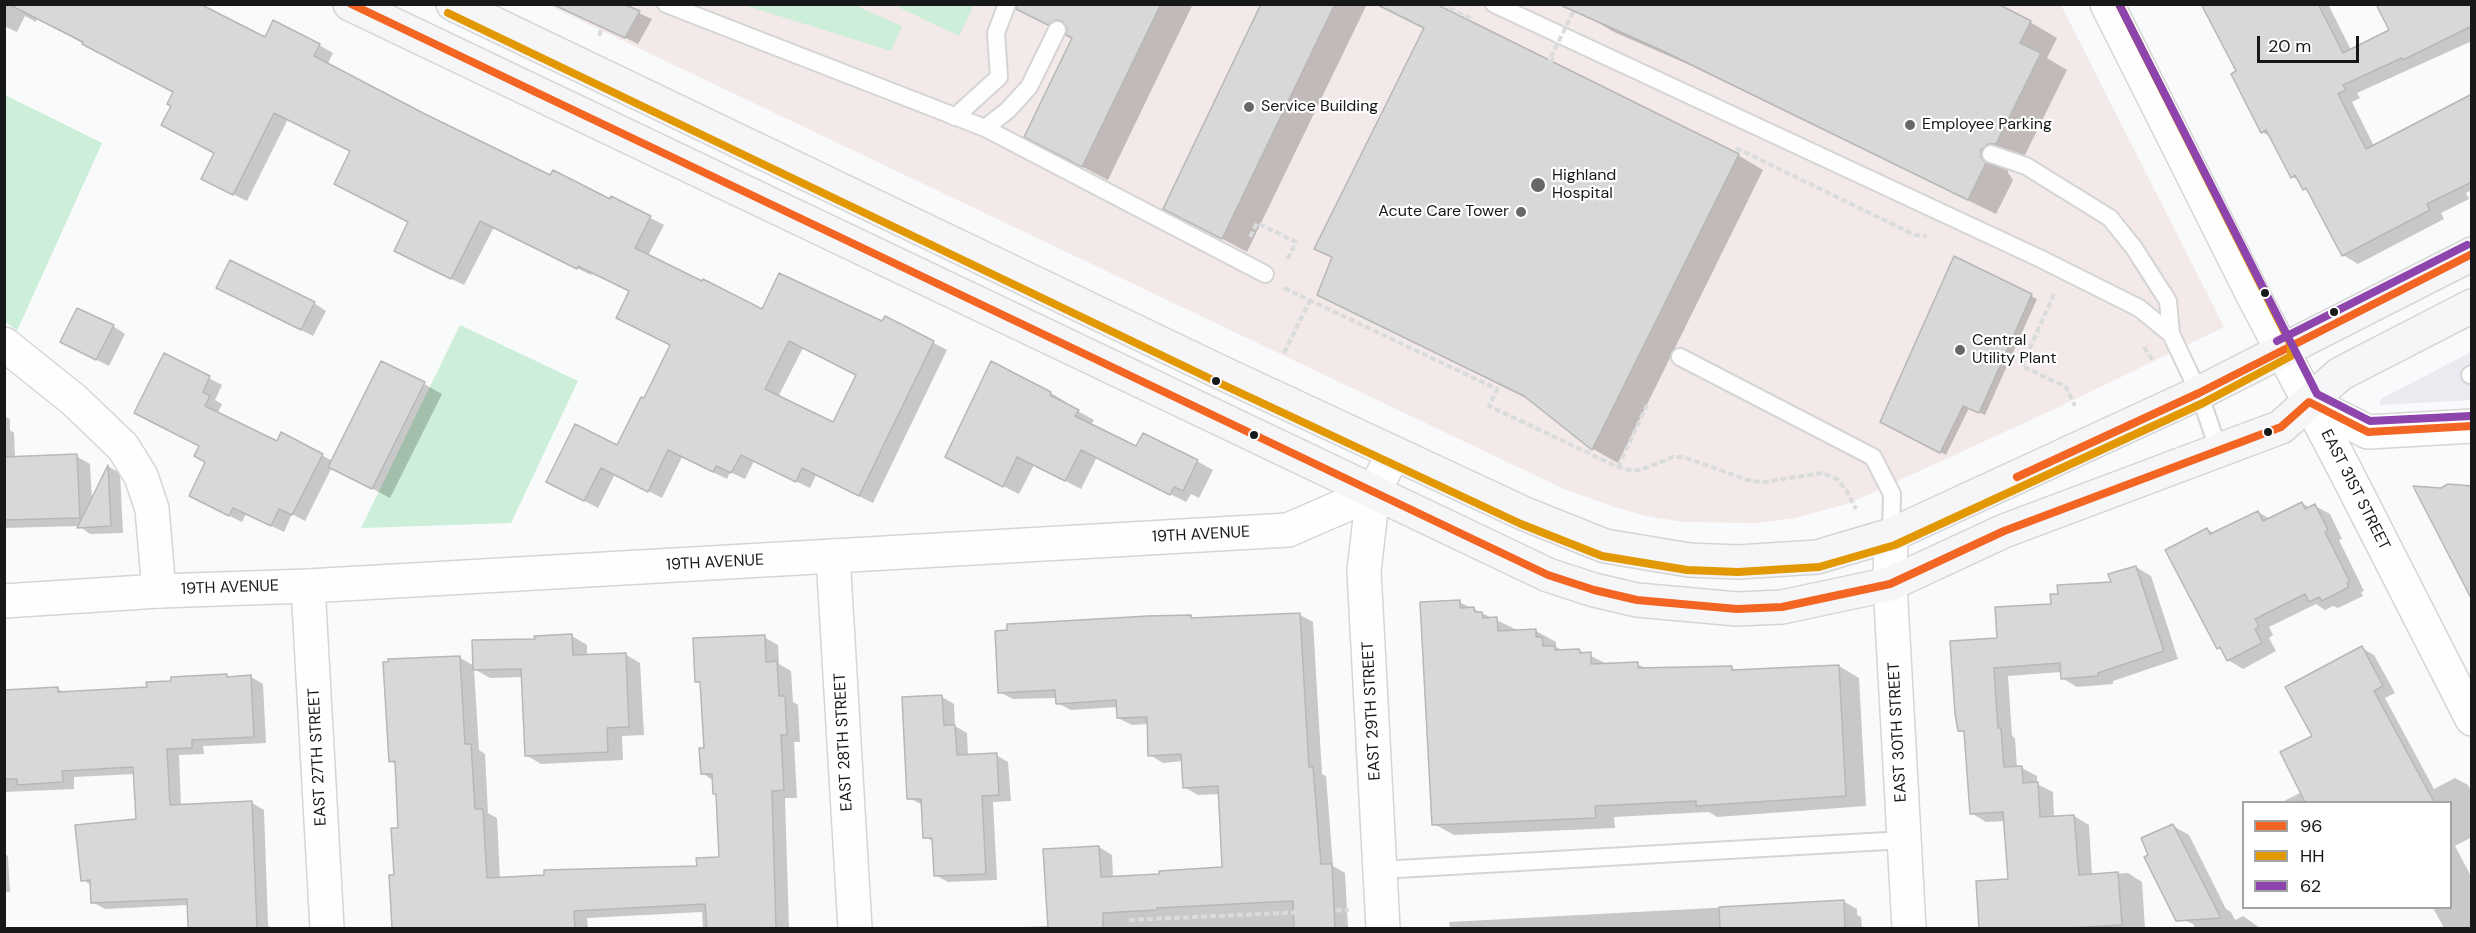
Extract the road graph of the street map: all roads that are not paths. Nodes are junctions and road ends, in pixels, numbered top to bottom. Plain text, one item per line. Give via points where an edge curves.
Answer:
1 (350, 4) edge
2 (453, 4) edge
3 (666, 4) edge
4 (1007, 4) edge
5 (1494, 4) edge
6 (2107, 4) edge
7 (1057, 30) dead end
8 (955, 117) junction
9 (985, 128) junction
10 (1991, 154) dead end
11 (2472, 254) edge
12 (1270, 279) road end
13 (2472, 306) edge
14 (2171, 334) junction
15 (4, 344) edge
16 (2282, 350) junction
17 (1680, 357) dead end
18 (2199, 393) junction
19 (2309, 402) junction
20 (2472, 426) edge
21 (2219, 451) junction
22 (1394, 453) junction
23 (1373, 494) junction
24 (1891, 535) junction
25 (833, 556) junction
26 (1890, 584) junction
27 (308, 586) junction
28 (159, 591) junction
29 (4, 600) edge
30 (2472, 719) edge
31 (1904, 840) junction
32 (1380, 870) junction
33 (327, 928) edge
34 (855, 928) edge
35 (1383, 928) edge
36 (1909, 928) edge

1 - 23 main road
2 - 22 main road
3 - 8 lane
4 - 8 lane via 996,33 999,77
5 - 14 lane via 2039,258 2139,308
6 - 16 street, EAST 31ST STREET
7 - 9 lane via 1029,87
8 - 9 lane
9 - 12 lane
10 - 14 lane via 2026,166 2109,218 2168,301
11 - 16 main road
13 - 19 main road via 2340,374
14 - 18 lane
15 - 28 street via 74,400 123,447 141,476 153,509
16 - 18 main road
16 - 19 street, EAST 31ST STREET
17 - 24 lane via 1873,457 1892,494
18 - 21 lane
18 - 24 main road
19 - 20 street via 2368,432
19 - 21 main road via 2281,426
19 - 30 street, EAST 31ST STREET
21 - 26 main road via 2004,531
22 - 23 street
22 - 24 main road via 1605,546 1678,559 1738,562 1817,558
23 - 25 street, 19TH AVENUE via 1288,530
23 - 26 main road via 1548,575 1637,600 1737,609 1782,607
23 - 32 street, EAST 29TH STREET via 1364,571
24 - 26 street, EAST 30TH STREET
25 - 27 street, 19TH AVENUE
25 - 34 street, EAST 28TH STREET
26 - 31 street, EAST 30TH STREET
27 - 28 street, 19TH AVENUE
27 - 33 street, EAST 27TH STREET
28 - 29 street, 19TH AVENUE
31 - 32 lane
31 - 36 street, EAST 30TH STREET
32 - 35 street, EAST 29TH STREET

